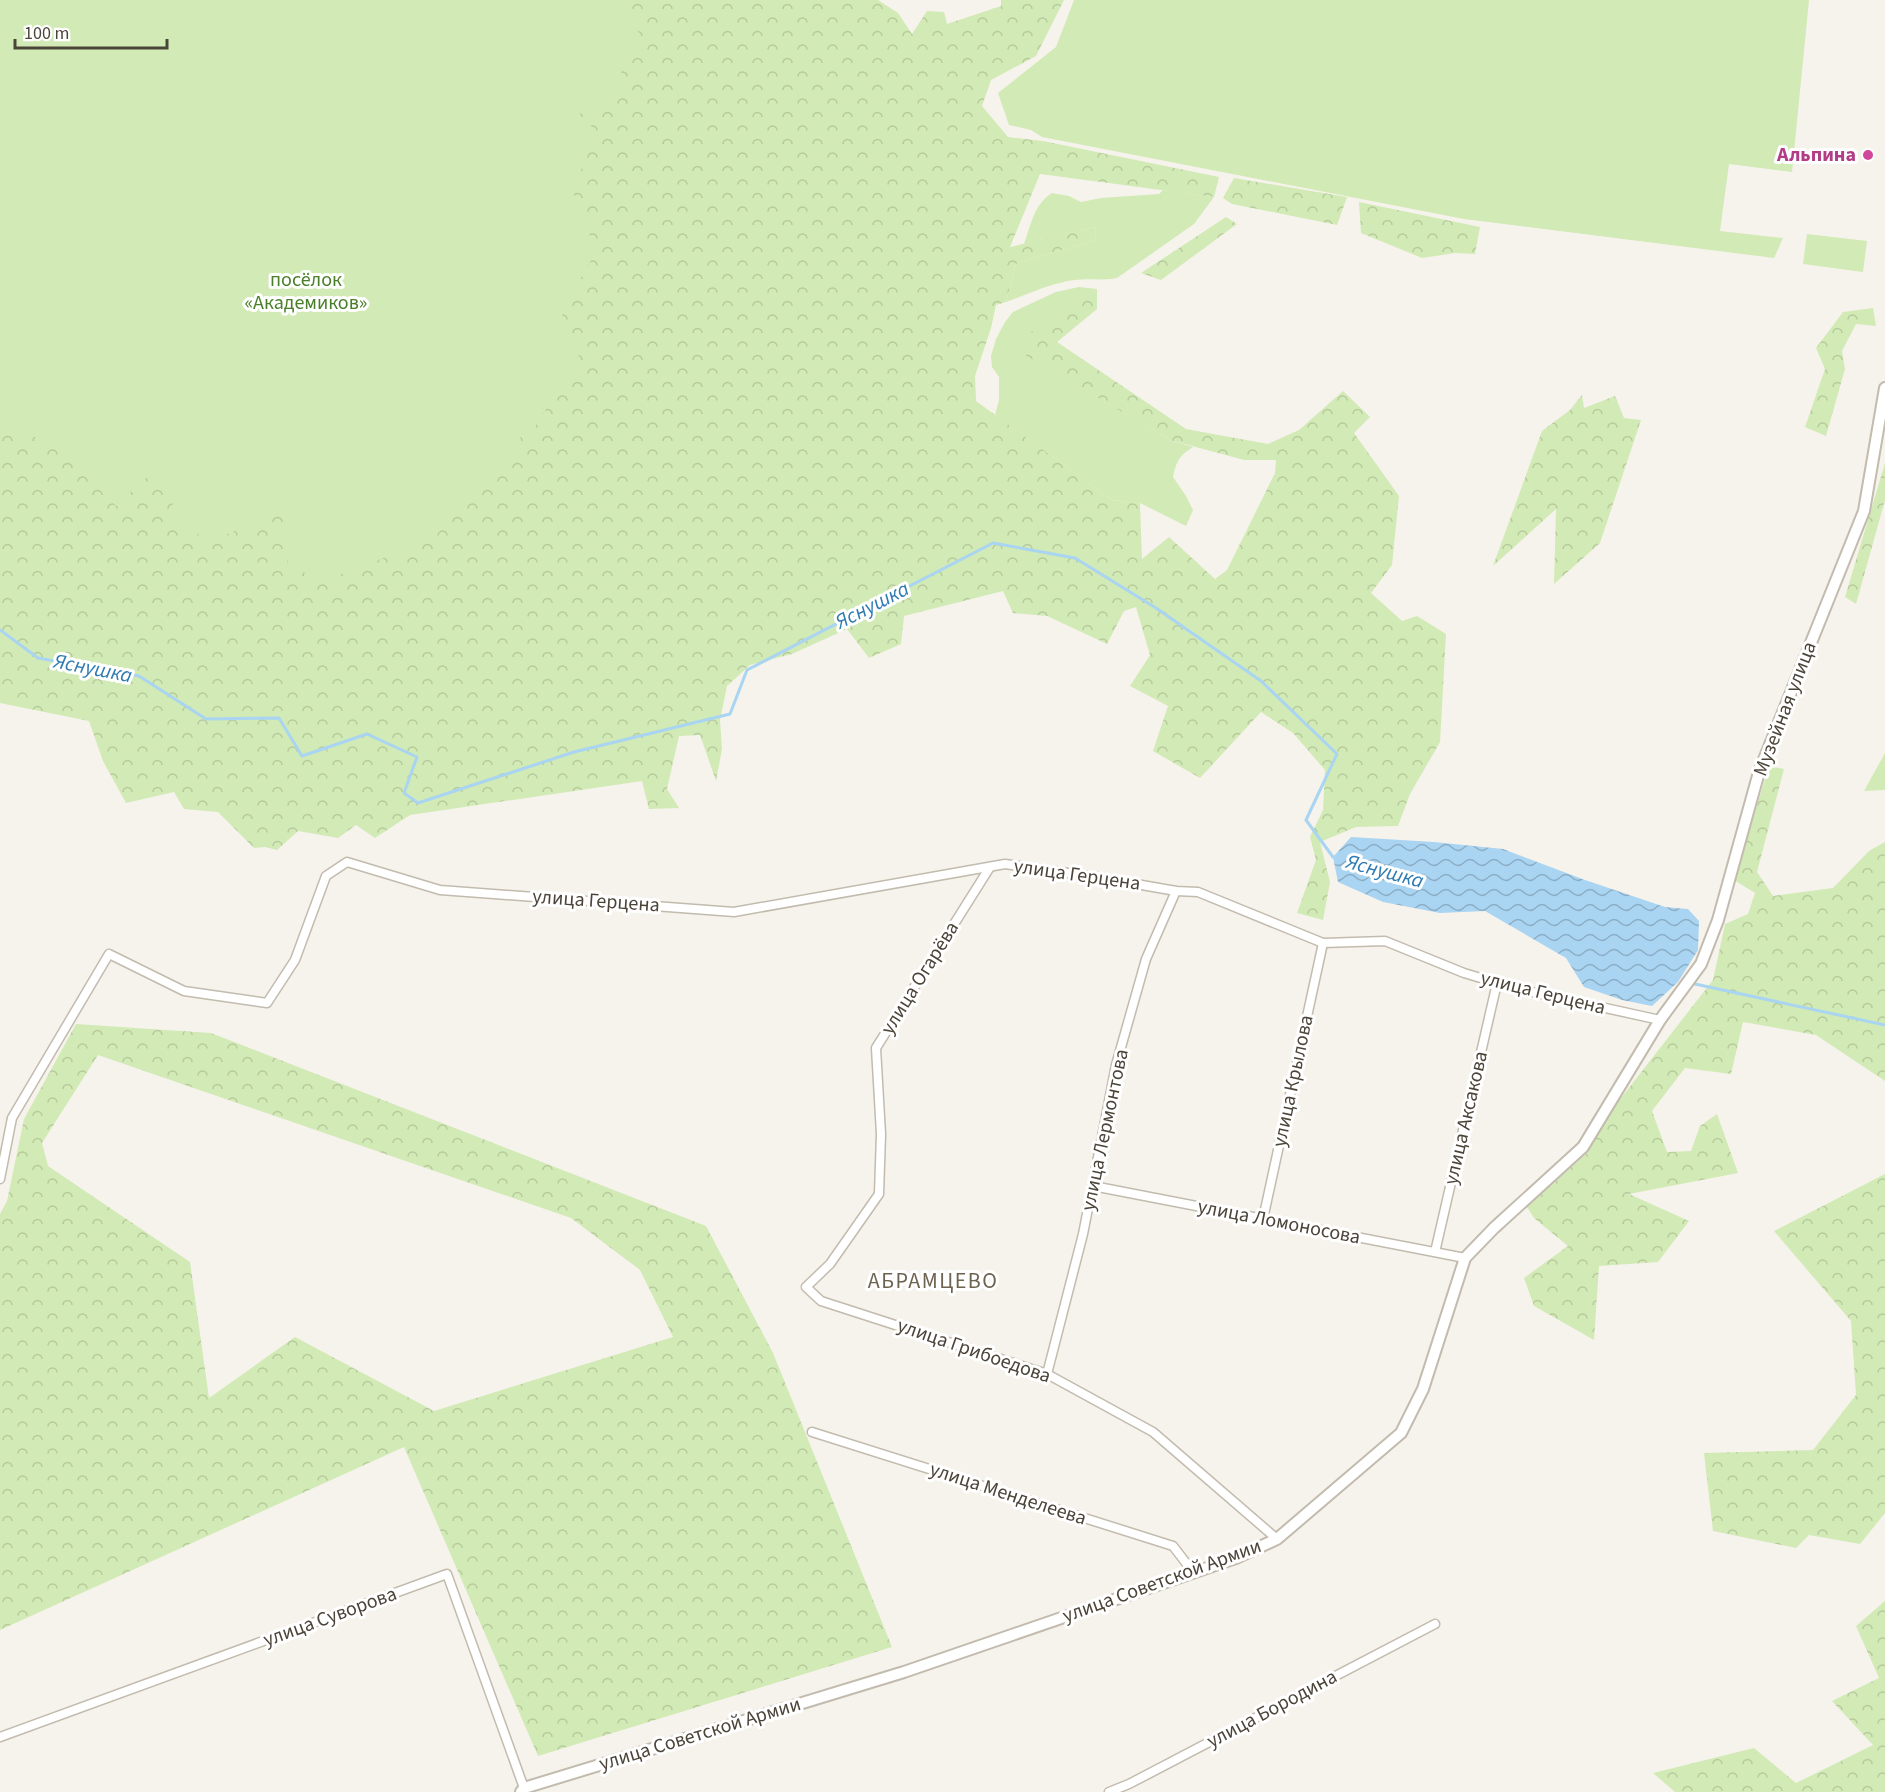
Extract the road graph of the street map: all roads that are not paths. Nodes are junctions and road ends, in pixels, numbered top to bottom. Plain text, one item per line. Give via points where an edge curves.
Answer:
1 (1885, 388) edge
2 (990, 867) junction
3 (1176, 891) junction
4 (1323, 943) junction
5 (1497, 983) junction
6 (1660, 1020) junction
7 (0, 1179) edge
8 (1093, 1186) junction
9 (1263, 1219) junction
10 (1435, 1252) junction
11 (1465, 1258) junction
12 (806, 1287) joint
13 (1047, 1374) junction
14 (812, 1432) dead end
15 (1277, 1539) junction
16 (1193, 1572) junction
17 (1435, 1624) dead end
18 (0, 1737) edge
19 (522, 1790) edge
20 (1109, 1792) edge

1 - 6 street, Музейная улица via 1864,511 1759,772 1718,920 1701,964
2 - 3 street, улица Герцена via 1005,864
2 - 7 street, улица Герцена via 734,912 440,890 347,862 326,876 295,960 267,1003 184,991 109,954 12,1118
2 - 12 street, улица Огарёва via 876,1048 881,1134 879,1194 830,1264
3 - 4 street, улица Герцена via 1198,892
3 - 8 street, улица Лермонтова via 1146,959 1116,1065
4 - 5 street, улица Герцена via 1385,941
4 - 9 street, улица Крылова
5 - 6 street, улица Герцена
5 - 10 street, улица Аксакова
6 - 11 street, улица Советской Армии via 1583,1147
8 - 9 street, улица Ломоносова
8 - 13 street, улица Лермонтова
9 - 10 street, улица Ломоносова
10 - 11 street, улица Ломоносова
11 - 15 street, улица Советской Армии via 1423,1389 1401,1433
12 - 13 street, улица Грибоедова via 821,1300
13 - 15 street, улица Грибоедова via 1154,1432
14 - 16 street, улица Менделеева via 1173,1546
15 - 16 street, улица Советской Армии
16 - 19 street, улица Советской Армии via 904,1672
17 - 20 street, улица Бородина
18 - 19 street, улица Суворова via 447,1574

